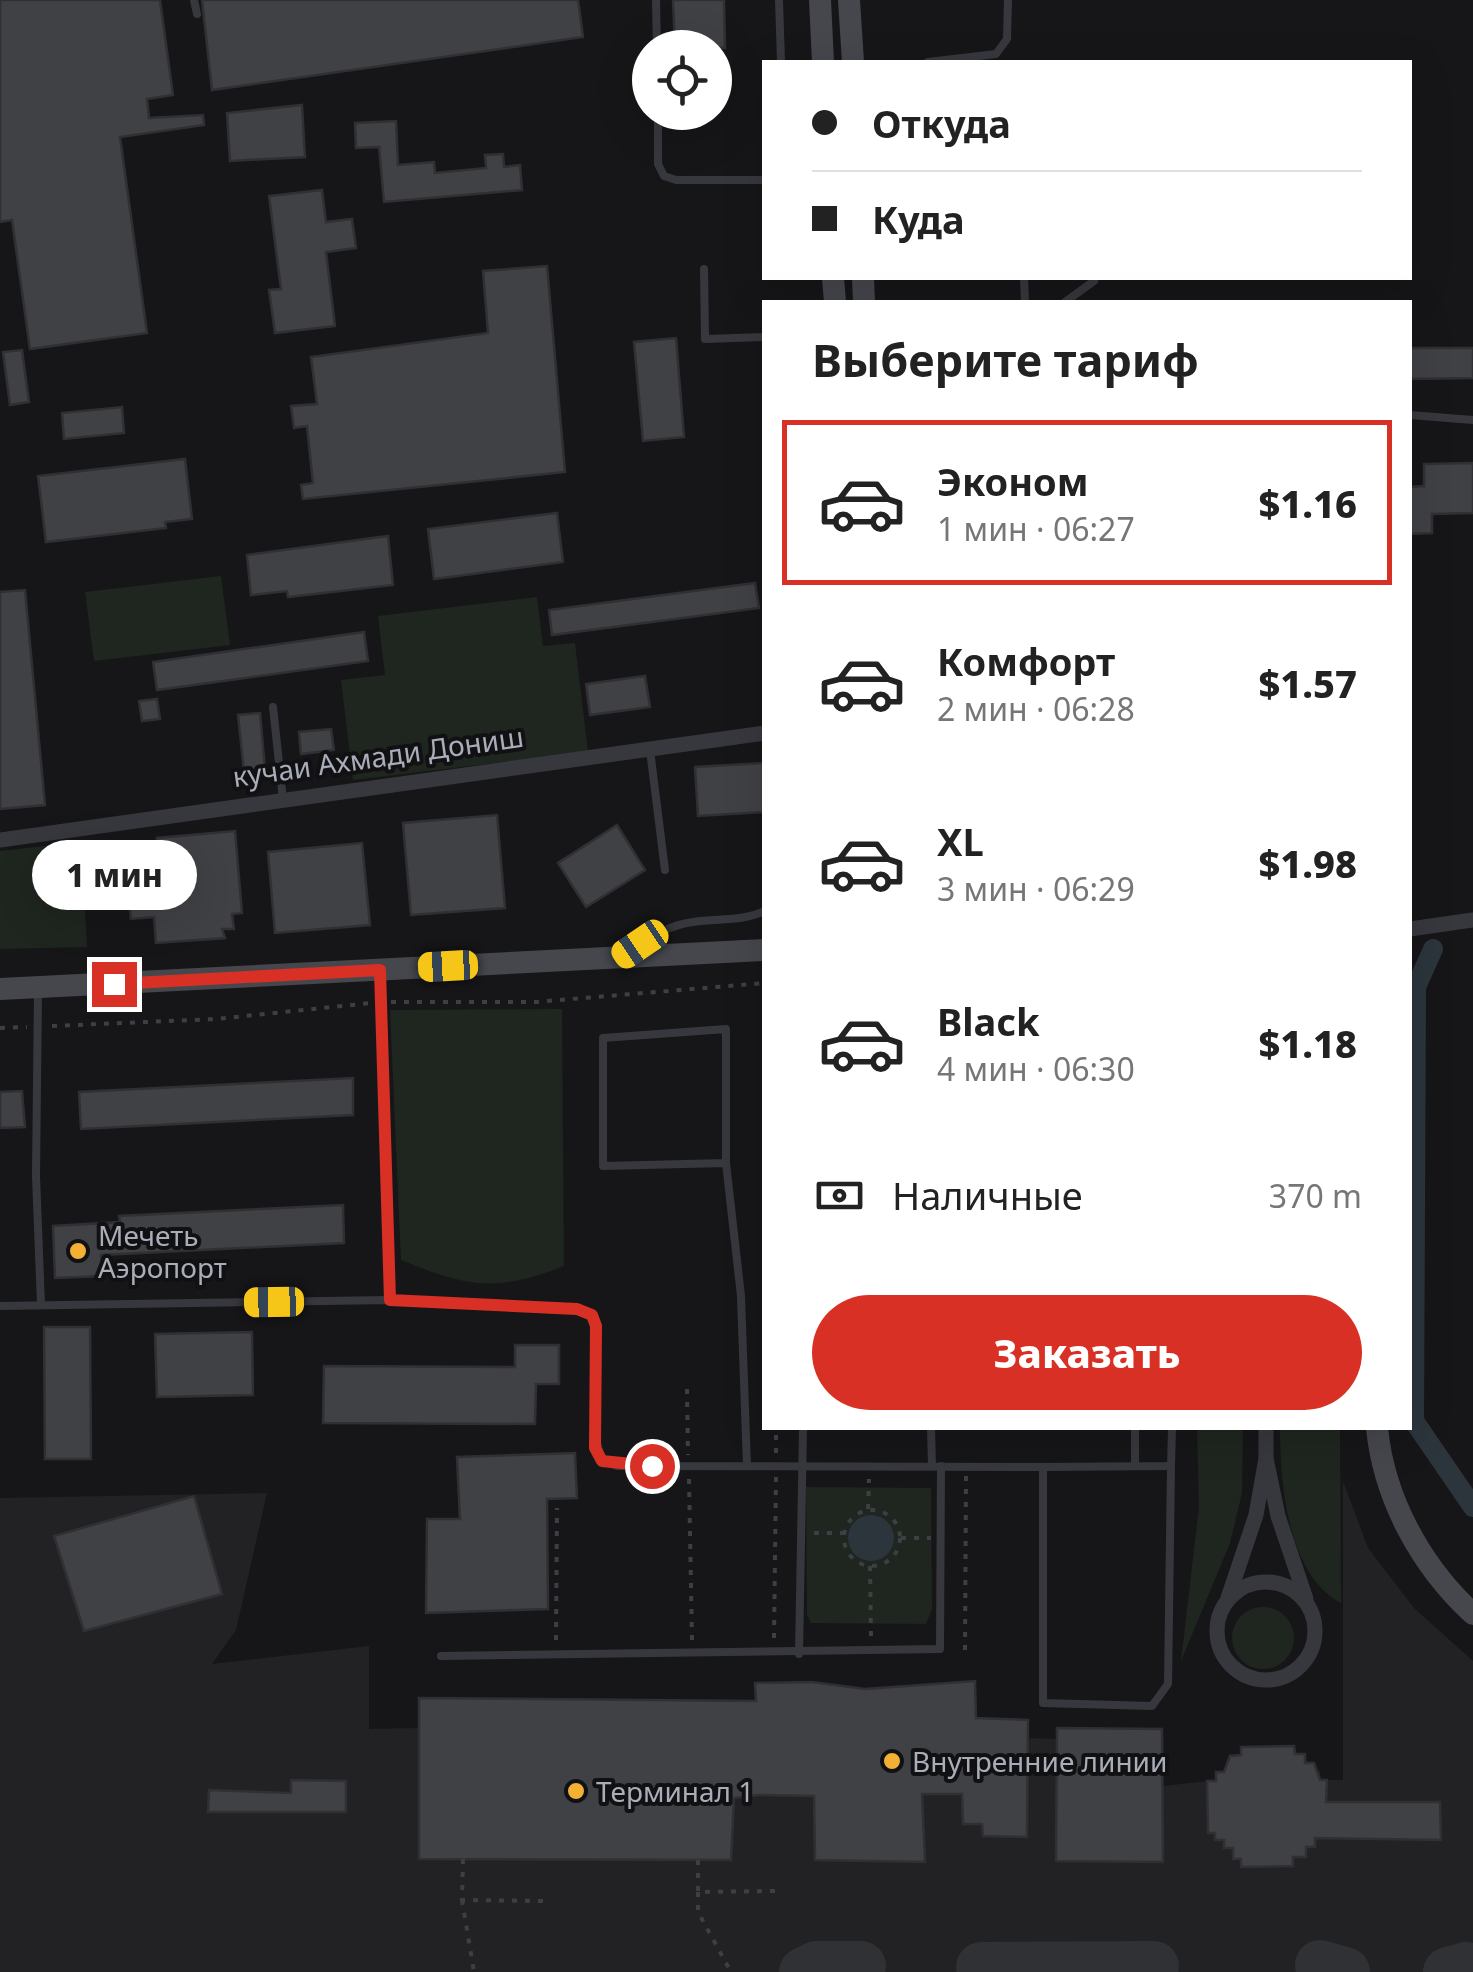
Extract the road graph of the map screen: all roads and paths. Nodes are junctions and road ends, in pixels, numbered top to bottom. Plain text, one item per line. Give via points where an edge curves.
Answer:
1 (194, 0) edge
2 (656, 0) edge
3 (779, 0) edge
4 (820, 0) edge
5 (849, 0) edge
6 (1008, 0) edge
7 (196, 14) dead end
8 (657, 30) edge
9 (781, 60) edge
10 (822, 60) edge
11 (853, 60) edge
12 (945, 60) edge
13 (658, 130) edge
14 (762, 180) edge
15 (704, 269) dead end
16 (1094, 281) dead end
17 (1067, 300) edge
18 (762, 337) edge
19 (1412, 415) edge
20 (1473, 420) edge
21 (272, 706) dead end
22 (762, 734) edge
23 (650, 749) junction
24 (283, 800) junction
25 (0, 840) edge
26 (665, 870) dead end
27 (762, 912) edge
28 (1473, 920) edge
29 (1412, 929) edge
30 (762, 950) edge
31 (620, 958) junction
32 (380, 970) junction
33 (38, 987) junction
34 (0, 990) edge
35 (726, 1162) junction
36 (390, 1300) junction
37 (41, 1305) junction
38 (0, 1306) edge
39 (687, 1389) dead end
40 (776, 1430) edge
41 (803, 1430) edge
42 (931, 1430) edge
43 (1135, 1430) edge
44 (1172, 1430) edge
45 (1266, 1430) edge
46 (1377, 1430) edge
47 (1266, 1458) junction
48 (803, 1465) junction
49 (688, 1466) junction
50 (747, 1466) junction
51 (776, 1466) junction
52 (869, 1466) junction
53 (936, 1466) junction
54 (1135, 1466) junction
55 (1172, 1466) junction
56 (966, 1467) junction
57 (1042, 1467) junction
58 (557, 1508) dead end
59 (868, 1510) junction
60 (844, 1533) junction
61 (801, 1534) junction
62 (900, 1538) junction
63 (941, 1538) junction
64 (870, 1566) junction
65 (1226, 1602) junction
66 (1307, 1603) junction
67 (1473, 1614) edge
68 (964, 1650) dead end
69 (871, 1651) junction
70 (692, 1654) junction
71 (774, 1654) junction
72 (799, 1654) junction
73 (556, 1655) junction
74 (441, 1656) dead end
75 (463, 1859) dead end
76 (698, 1860) dead end
77 (779, 1891) dead end
78 (698, 1892) junction
79 (462, 1900) junction
80 (542, 1901) dead end
81 (474, 1972) edge
82 (731, 1972) edge

1 - 7 lane
2 - 8 lane
3 - 9 lane
4 - 10 street
5 - 11 street
6 - 12 lane via 1007,39 996,54
13 - 14 lane via 664,176
15 - 18 lane via 705,339
16 - 17 lane
19 - 20 lane
21 - 24 lane
22 - 23 street, кучаи Ахмади Дониш
23 - 24 street, кучаи Ахмади Дониш
23 - 26 lane
24 - 25 street, кучаи Ахмади Дониш
27 - 31 lane via 659,932
28 - 29 street
30 - 31 street
31 - 32 street
32 - 33 street
32 - 36 lane
33 - 34 street
33 - 37 lane
35 - 35 lane via 726,1029 603,1038 603,1166
35 - 50 lane via 741,1296
36 - 37 lane
36 - 49 lane via 584,1310 596,1326 594,1432 602,1461
37 - 38 lane
39 - 49 path
40 - 51 path
41 - 48 lane
42 - 53 lane
43 - 54 lane
44 - 55 lane
45 - 47 street
46 - 67 street via 1403,1519 1434,1573
47 - 65 street via 1256,1514
47 - 66 street
48 - 51 lane
48 - 52 lane
48 - 61 lane
49 - 50 lane
49 - 70 path
50 - 51 lane
51 - 71 path
52 - 53 lane
52 - 59 path
53 - 56 lane
53 - 63 lane
54 - 55 lane
54 - 57 lane
55 - 57 lane via 1168,1684 1152,1706 1043,1704
56 - 57 lane
56 - 68 path
58 - 73 path
59 - 60 path via 853,1517
59 - 62 path via 888,1514
60 - 61 path
60 - 64 path via 853,1558
61 - 72 lane
62 - 63 path
62 - 64 path via 894,1555
63 - 69 lane via 940,1649
64 - 69 path
65 - 66 street via 1267,1582 1282,1584
65 - 66 street via 1217,1631 1226,1661 1268,1680 1296,1671 1306,1660 1316,1632
69 - 72 lane
70 - 71 lane
70 - 73 lane
71 - 72 lane
73 - 74 lane
75 - 79 path
76 - 78 path
77 - 78 path
78 - 82 path via 698,1912
79 - 80 path
79 - 81 path

